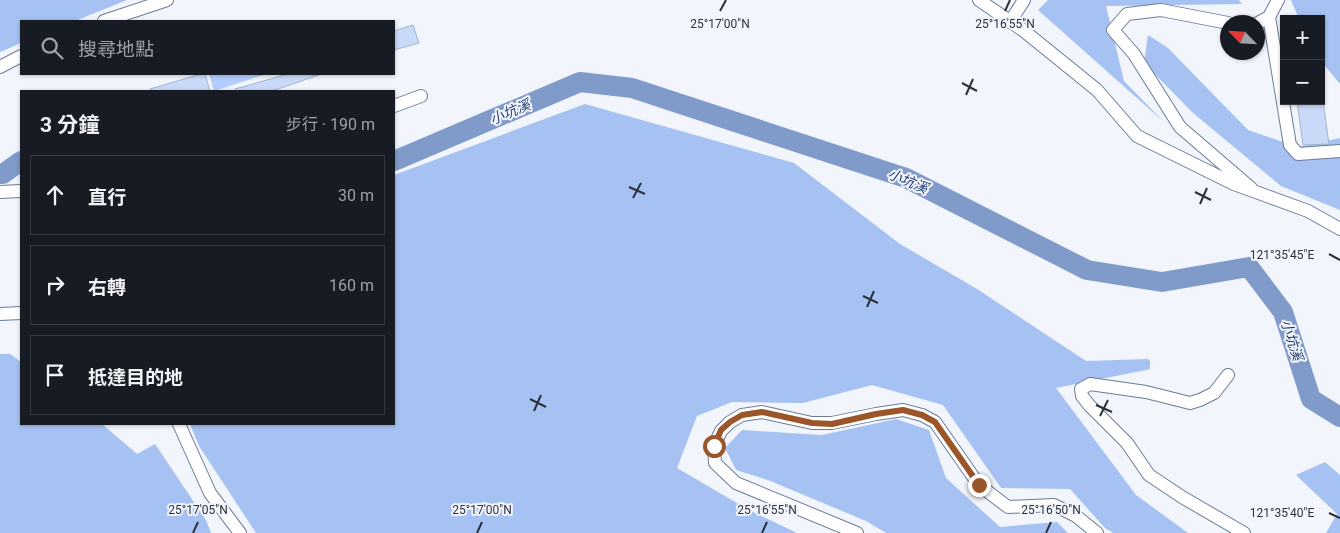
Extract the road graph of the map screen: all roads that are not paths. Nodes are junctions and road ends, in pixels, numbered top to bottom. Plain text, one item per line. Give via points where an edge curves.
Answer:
1 (167, 0) edge
2 (979, 0) edge
3 (1024, 0) edge
4 (1278, 0) edge
5 (1265, 17) edge
6 (107, 20) edge
7 (1220, 21) edge
8 (1010, 22) junction
9 (1265, 29) edge
10 (20, 57) edge
11 (0, 67) edge
12 (422, 96) dead end
13 (395, 106) edge
14 (1340, 151) edge
15 (20, 191) edge
16 (0, 192) edge
17 (1257, 193) junction
18 (1340, 229) edge
19 (20, 313) edge
20 (0, 314) edge
21 (1228, 375) dead end
22 (180, 425) edge
23 (240, 533) edge
24 (857, 533) edge
25 (1097, 533) edge
26 (1244, 533) edge

1 - 6 street
2 - 8 street
3 - 8 street
4 - 5 street
7 - 17 street via 1161,10 1127,14 1113,30 1134,54 1180,127
8 - 17 street via 1096,90 1137,136
9 - 14 street via 1290,145 1298,154
10 - 11 street
12 - 13 street
15 - 16 street
17 - 18 street via 1308,211
19 - 20 street
21 - 26 street via 1214,393 1190,403 1146,392 1090,384 1081,390 1089,405 1127,443 1149,475
22 - 23 street via 210,494
24 - 25 street via 736,483 716,463 714,446 721,430 742,415 762,412 832,424 903,410 922,415 935,422 979,485 1008,507 1054,505 1076,516

